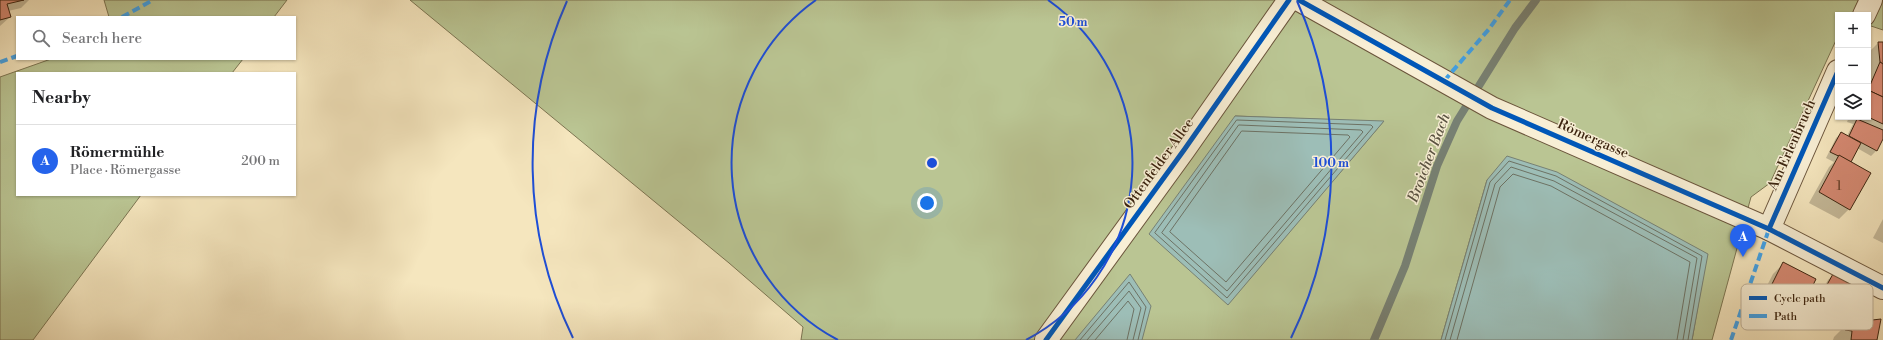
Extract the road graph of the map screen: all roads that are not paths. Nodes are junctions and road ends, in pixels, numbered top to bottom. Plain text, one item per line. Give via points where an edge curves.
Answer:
1 (1288, 0) edge
2 (1298, 0) edge
3 (1871, 0) edge
4 (1865, 12) edge
5 (1835, 78) edge
6 (1769, 229) junction
7 (1883, 288) edge
8 (1046, 340) edge

1 - 8 street, Ottenfelder Allee via 1184,150
2 - 6 street, Römergasse via 1492,108
3 - 4 street
5 - 6 street, Am Erlenbruch
6 - 7 street, Römergasse

